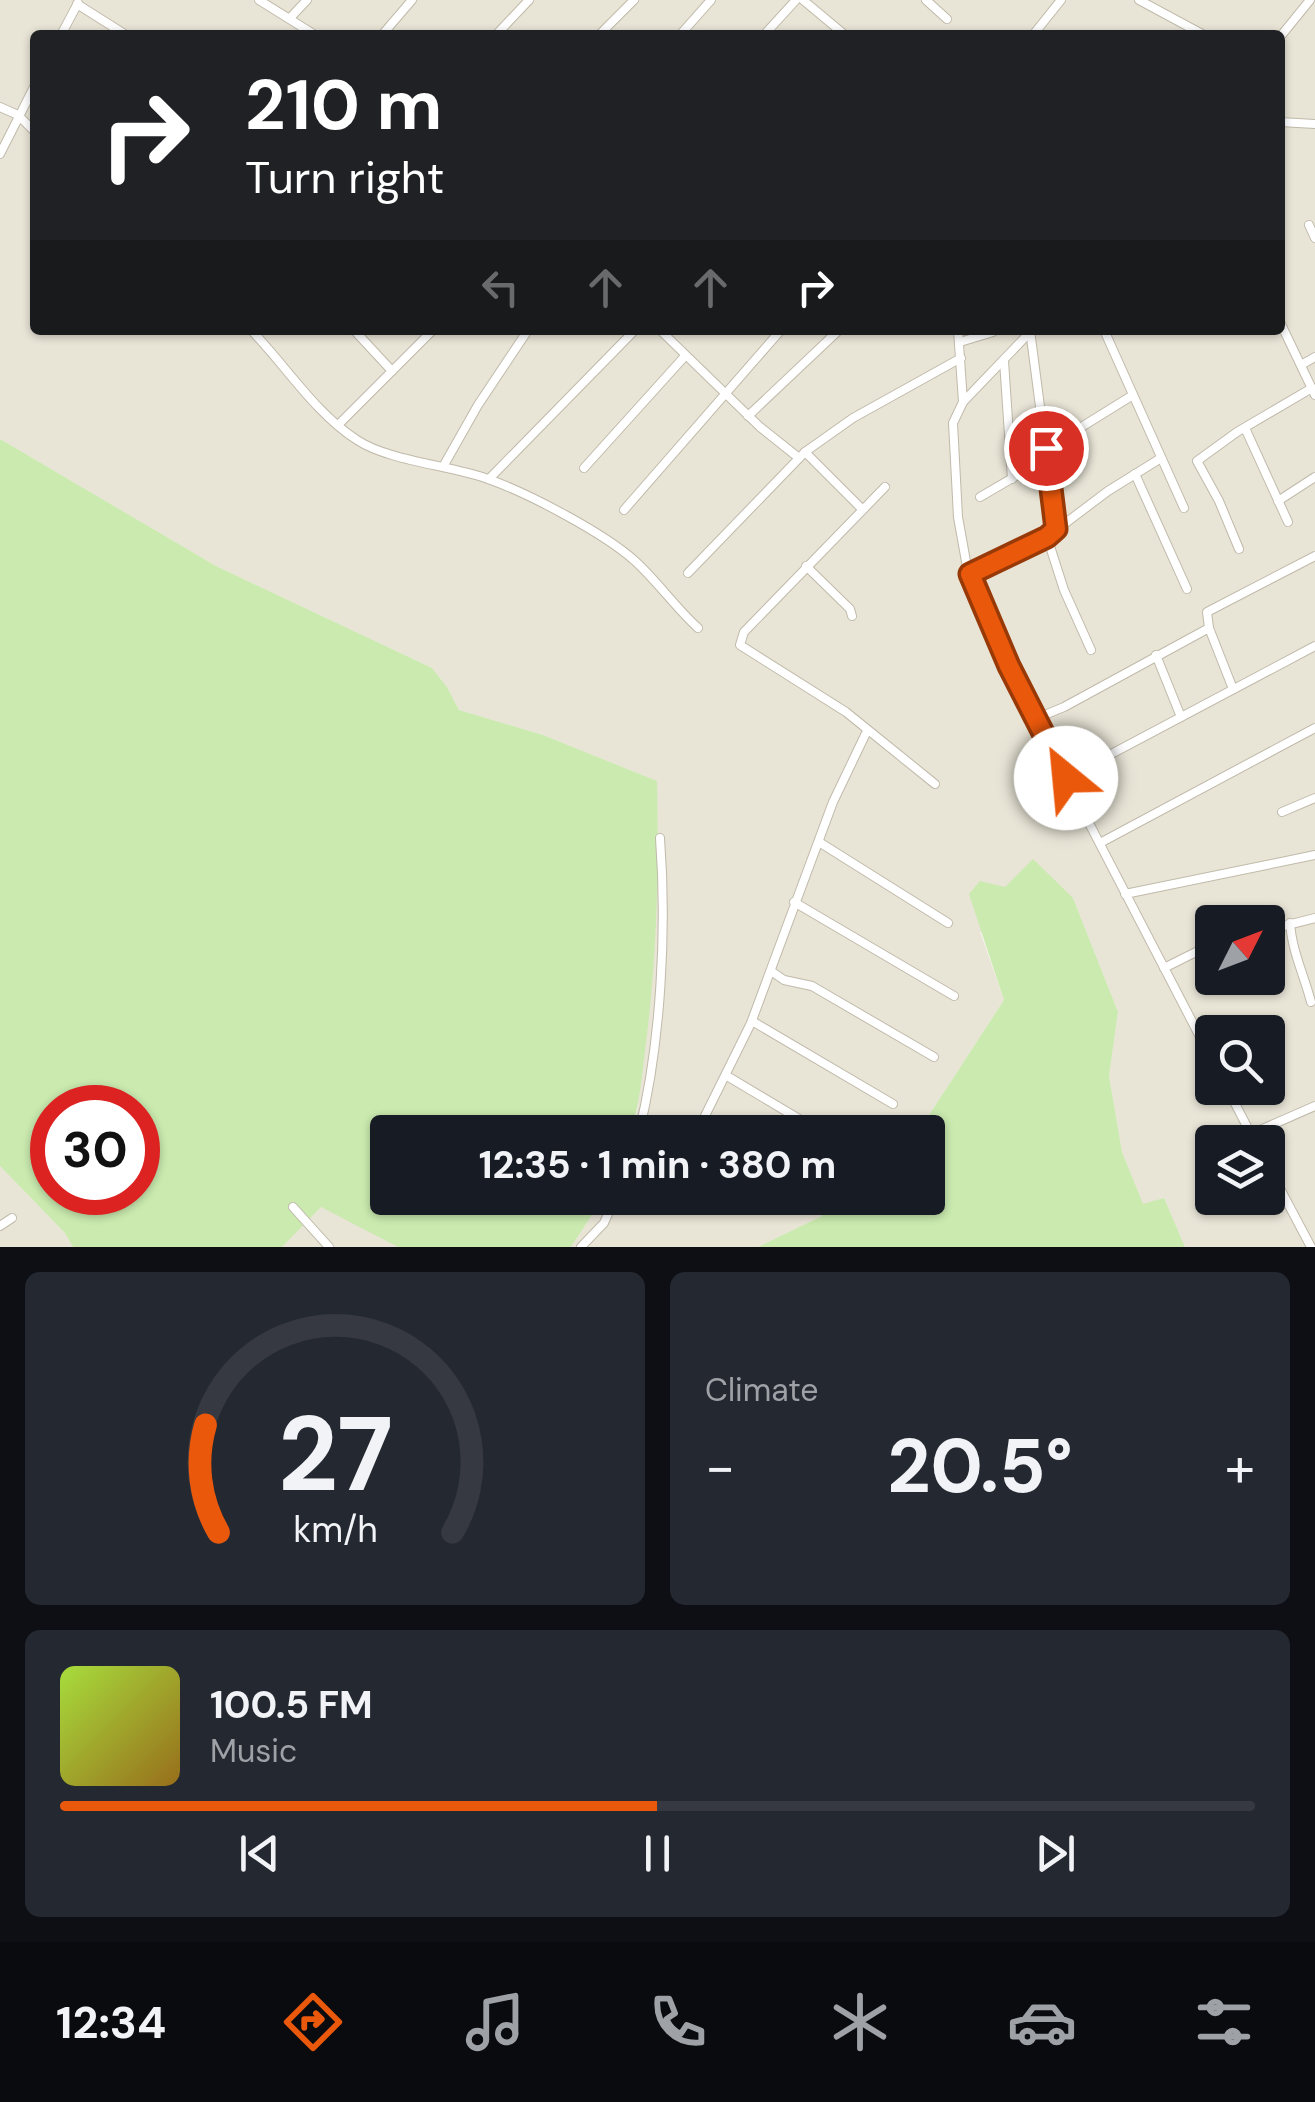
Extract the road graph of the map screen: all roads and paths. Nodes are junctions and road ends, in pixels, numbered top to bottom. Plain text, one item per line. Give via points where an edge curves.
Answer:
1 (258, 0) edge
2 (307, 0) edge
3 (412, 0) edge
4 (529, 0) edge
5 (634, 0) edge
6 (711, 0) edge
7 (796, 0) edge
8 (804, 0) edge
9 (926, 0) edge
10 (1061, 0) edge
11 (1139, 0) edge
12 (1310, 0) edge
13 (78, 2) edge
14 (290, 18) junction
15 (947, 19) dead end
16 (64, 30) edge
17 (119, 30) edge
18 (308, 30) edge
19 (386, 30) edge
20 (501, 30) edge
21 (604, 30) edge
22 (684, 30) edge
23 (769, 30) edge
24 (839, 30) edge
25 (1036, 30) edge
26 (1195, 30) edge
27 (1285, 31) edge
28 (30, 94) edge
29 (0, 107) edge
30 (18, 115) junction
31 (1285, 122) edge
32 (1315, 124) edge
33 (30, 127) edge
34 (0, 154) edge
35 (1310, 225) dead end
36 (1315, 238) edge
37 (1285, 332) edge
38 (255, 335) edge
39 (359, 335) edge
40 (429, 335) edge
41 (525, 335) edge
42 (630, 335) edge
43 (665, 335) edge
44 (777, 335) edge
45 (833, 335) edge
46 (959, 335) edge
47 (983, 335) edge
48 (1026, 335) edge
49 (1032, 335) edge
50 (1106, 335) edge
51 (960, 342) junction
52 (685, 356) junction
53 (1315, 357) edge
54 (961, 358) junction
55 (1004, 360) junction
56 (1301, 365) junction
57 (392, 371) junction
58 (1314, 392) edge
59 (726, 393) junction
60 (1133, 396) junction
61 (964, 402) junction
62 (748, 416) junction
63 (339, 424) junction
64 (1244, 428) junction
65 (1046, 448) junction
66 (802, 455) junction
67 (1161, 458) junction
68 (1045, 460) junction
69 (444, 465) junction
70 (584, 468) dead end
71 (1134, 474) junction
72 (1315, 477) edge
73 (489, 479) junction
74 (1012, 479) junction
75 (884, 487) dead end
76 (980, 497) dead end
77 (1278, 501) junction
78 (1184, 508) dead end
79 (862, 509) junction
80 (624, 510) dead end
81 (1288, 522) dead end
82 (1056, 529) junction
83 (1047, 537) junction
84 (1240, 550) dead end
85 (1315, 556) edge
86 (806, 566) junction
87 (688, 572) dead end
88 (970, 574) junction
89 (1187, 589) dead end
90 (852, 616) dead end
91 (698, 628) dead end
92 (1209, 628) junction
93 (1315, 646) edge
94 (1091, 650) dead end
95 (1156, 655) junction
96 (1233, 689) junction
97 (1181, 717) junction
98 (1035, 719) junction
99 (1315, 728) edge
100 (866, 731) junction
101 (1066, 778) junction
102 (935, 784) dead end
103 (1315, 798) edge
104 (1282, 812) dead end
105 (660, 838) dead end
106 (819, 842) junction
107 (1100, 844) junction
108 (1315, 855) edge
109 (1125, 894) junction
110 (794, 902) junction
111 (1315, 918) edge
112 (948, 924) dead end
113 (1290, 924) junction
114 (1285, 925) edge
115 (1195, 952) edge
116 (1164, 968) junction
117 (771, 970) junction
118 (954, 996) dead end
119 (1311, 1002) dead end
120 (752, 1020) junction
121 (1195, 1027) edge
122 (934, 1057) dead end
123 (727, 1076) junction
124 (893, 1104) dead end
125 (1315, 1106) edge
126 (643, 1115) edge
127 (707, 1115) edge
128 (792, 1115) edge
129 (1278, 1125) edge
130 (1285, 1198) edge
131 (293, 1207) dead end
132 (607, 1215) edge
133 (12, 1218) dead end
134 (0, 1226) edge
135 (329, 1247) edge
136 (581, 1247) edge
137 (1311, 1247) edge

1 - 14 street
2 - 14 street
3 - 19 street
4 - 20 street
5 - 21 street
6 - 22 street
7 - 23 street
8 - 24 street
9 - 15 street
10 - 25 street
11 - 26 street
12 - 27 street
13 - 16 street
13 - 17 street
14 - 18 street
28 - 30 street
29 - 30 street
30 - 33 street
30 - 34 street
31 - 32 street
35 - 36 street
37 - 56 street
38 - 63 street
39 - 57 street
40 - 57 street
41 - 69 street
42 - 73 street
43 - 52 street
44 - 59 street
45 - 62 street
46 - 51 street
47 - 51 street
48 - 55 street
49 - 65 street
50 - 60 street
51 - 54 street
52 - 59 street
52 - 70 street
53 - 56 street
54 - 61 street
54 - 66 street
55 - 61 street
55 - 74 street
56 - 58 street
57 - 63 street
58 - 64 street
59 - 62 street
59 - 80 street
60 - 65 street
60 - 67 street
61 - 88 street via 953,424 958,517
62 - 66 street
63 - 69 street via 374,450
64 - 77 street
64 - 84 street via 1197,460
65 - 68 street
66 - 79 street
66 - 87 street
67 - 71 street
67 - 78 street
68 - 74 street
68 - 82 street
69 - 73 street
71 - 82 street
71 - 89 street
72 - 77 street
73 - 91 street via 630,557
74 - 76 street
75 - 79 street
77 - 81 street
79 - 86 street
82 - 83 street
83 - 88 street
83 - 94 street
85 - 92 street via 1207,612
86 - 90 street
86 - 100 street via 744,632 740,645
88 - 98 street
92 - 95 street
92 - 96 street
93 - 96 street
95 - 97 street
95 - 98 street
96 - 97 street
97 - 101 street
98 - 101 street
99 - 107 street
100 - 102 street
100 - 106 street
101 - 107 street
103 - 104 street
105 - 126 street via 654,1069
106 - 110 street
106 - 112 street
107 - 109 street
108 - 109 street
109 - 116 street
110 - 117 street
110 - 118 street
111 - 113 street
113 - 114 street
113 - 119 street
115 - 116 street
116 - 121 street
117 - 120 street
117 - 122 street via 812,986
120 - 123 street
120 - 124 street
123 - 127 street
123 - 128 street
125 - 129 street
130 - 137 street
131 - 135 street
132 - 136 street
133 - 134 street

